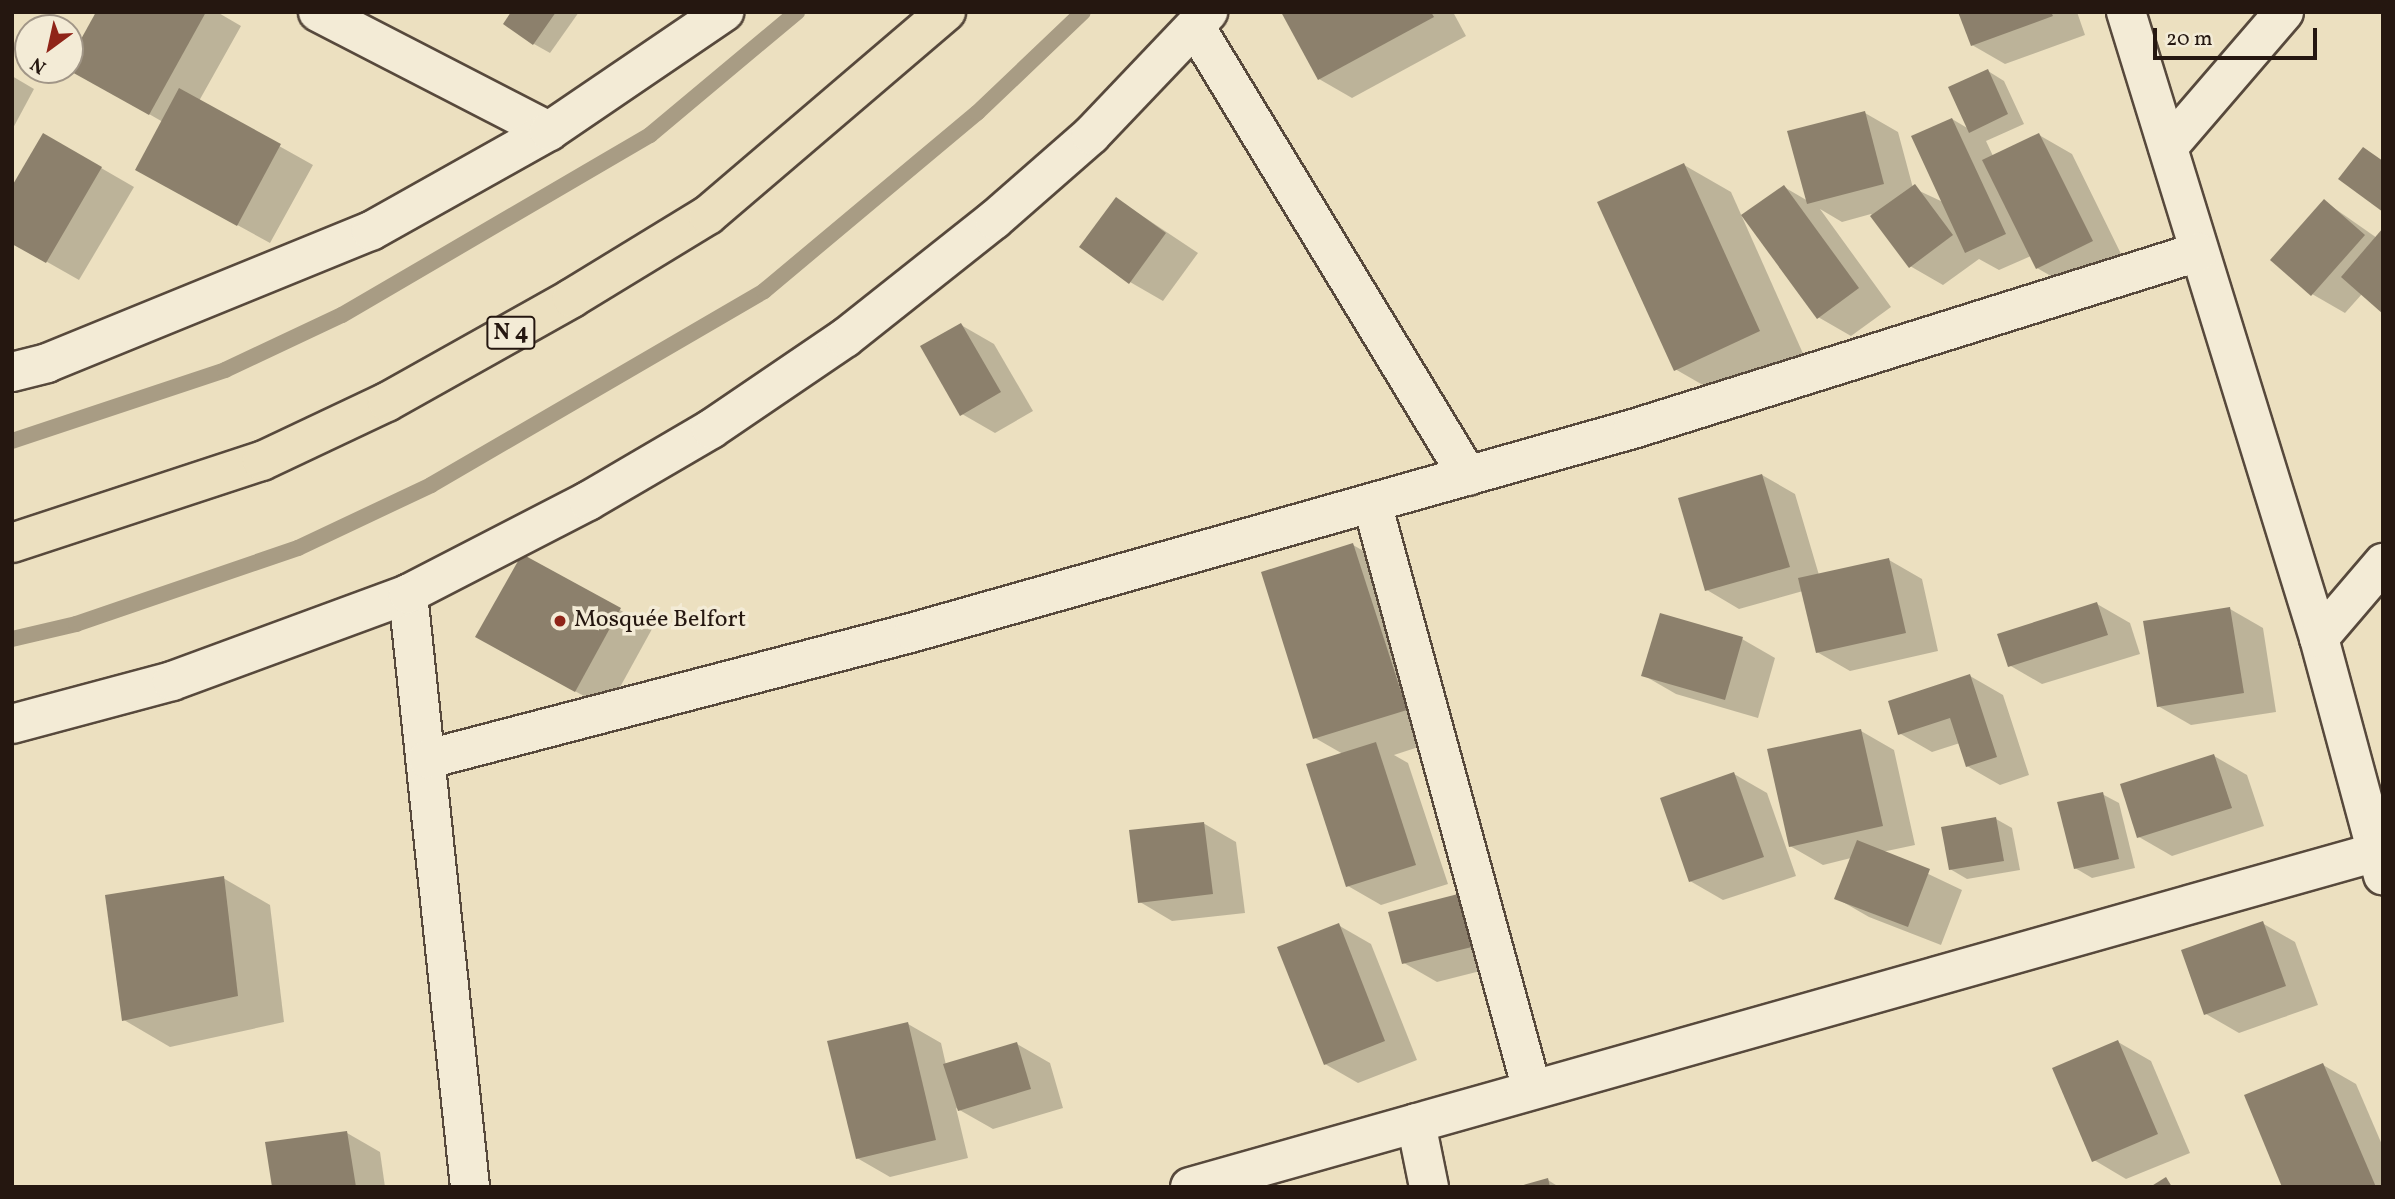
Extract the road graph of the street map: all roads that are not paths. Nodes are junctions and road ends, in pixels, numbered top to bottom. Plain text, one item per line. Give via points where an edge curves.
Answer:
1 (318, 12) edge
2 (724, 12) edge
3 (946, 12) edge
4 (2126, 12) edge
5 (2284, 12) edge
6 (1202, 20) edge
7 (550, 131) junction
8 (2168, 147) junction
9 (2198, 252) junction
10 (24, 361) edge
11 (1468, 476) junction
12 (1373, 503) junction
13 (12, 543) edge
14 (2383, 563) edge
15 (408, 594) junction
16 (2319, 638) junction
17 (12, 724) edge
18 (428, 759) junction
19 (2379, 864) edge
20 (1532, 1090) junction
21 (1416, 1123) junction
22 (470, 1187) edge
23 (1190, 1187) edge
24 (1429, 1187) edge

1 - 7 street
2 - 7 street
3 - 13 highway, N 4 via 708,215 572,298 387,402 262,461
4 - 8 street
5 - 8 street
6 - 11 street
6 - 15 street via 1091,135 994,220 845,338 711,429 600,494
7 - 10 street via 371,231
8 - 9 street
9 - 11 street
9 - 16 street
11 - 12 street
12 - 18 street via 914,632
12 - 20 street
14 - 16 street
15 - 17 street via 172,681
15 - 18 street
16 - 19 street
18 - 22 street
19 - 20 street
20 - 21 street
21 - 23 street
21 - 24 street

